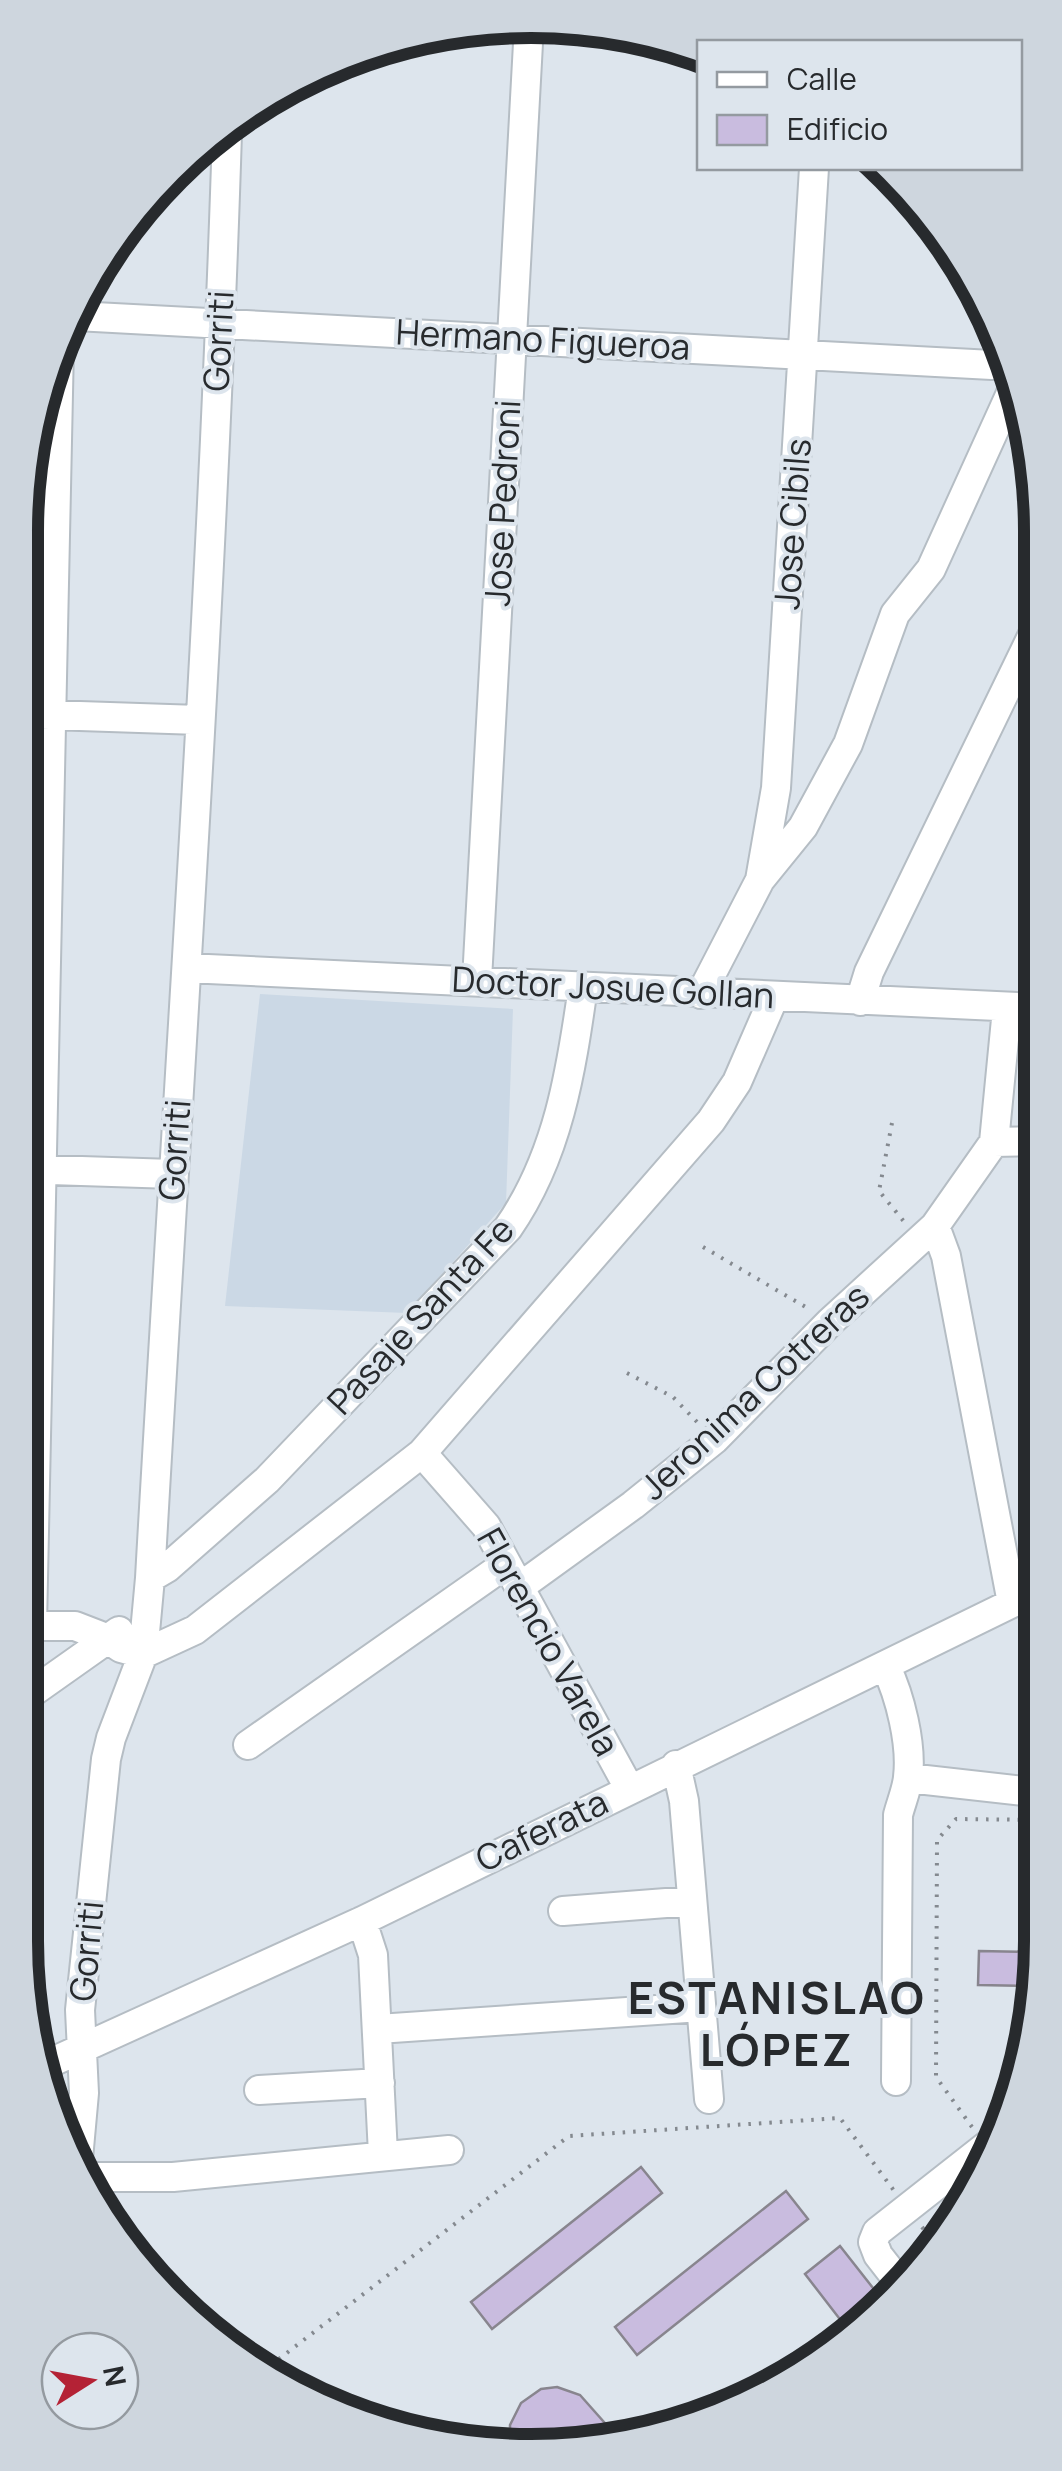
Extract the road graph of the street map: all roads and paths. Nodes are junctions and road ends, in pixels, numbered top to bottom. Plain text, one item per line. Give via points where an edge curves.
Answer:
1 (528, 38) edge
2 (227, 143) edge
3 (814, 170) edge
4 (86, 316) edge
5 (221, 322) junction
6 (512, 338) junction
7 (804, 353) junction
8 (995, 364) edge
9 (58, 390) edge
10 (1007, 401) edge
11 (1024, 653) edge
12 (38, 715) edge
13 (51, 715) junction
14 (199, 720) junction
15 (760, 880) junction
16 (187, 968) junction
17 (477, 980) junction
18 (583, 987) junction
19 (701, 994) junction
20 (774, 997) junction
21 (860, 1001) junction
22 (1024, 1008) edge
23 (1007, 1009) junction
24 (38, 1010) edge
25 (892, 1123) dead end
26 (1024, 1141) edge
27 (994, 1142) junction
28 (38, 1169) edge
29 (173, 1174) junction
30 (927, 1233) junction
31 (703, 1246) dead end
32 (830, 1322) junction
33 (627, 1372) dead end
34 (715, 1439) junction
35 (422, 1453) junction
36 (513, 1575) junction
37 (150, 1578) junction
38 (1024, 1597) edge
39 (1012, 1603) junction
40 (146, 1616) junction
41 (38, 1626) edge
42 (106, 1638) junction
43 (144, 1654) junction
44 (886, 1668) junction
45 (38, 1688) edge
46 (248, 1745) dead end
47 (676, 1765) junction
48 (908, 1778) junction
49 (629, 1788) junction
50 (1024, 1791) edge
51 (1024, 1820) edge
52 (692, 1901) junction
53 (564, 1911) dead end
54 (362, 1921) junction
55 (701, 2007) junction
56 (378, 2029) junction
57 (82, 2050) junction
58 (53, 2062) edge
59 (896, 2081) dead end
60 (380, 2084) junction
61 (258, 2090) dead end
62 (709, 2099) dead end
63 (984, 2136) edge
64 (80, 2140) edge
65 (449, 2150) dead end
66 (383, 2154) junction
67 (975, 2155) edge
68 (98, 2177) edge
69 (907, 2207) junction
70 (927, 2234) edge
71 (893, 2275) edge
72 (275, 2362) edge

1 - 6 street, Jose Pedroni
2 - 5 street, Gorriti
3 - 7 street, Jose Cibils
4 - 5 street, Hermano Figueroa
5 - 6 street, Hermano Figueroa
5 - 14 street, Gorriti
6 - 7 street, Hermano Figueroa
6 - 17 street, Jose Pedroni
7 - 8 street, Hermano Figueroa
7 - 15 street, Jose Cibils via 776,788
9 - 13 street
10 - 15 street via 930,569 895,614 848,744 804,827
11 - 21 street
12 - 13 street
13 - 14 street
13 - 24 street
14 - 16 street, Gorriti
15 - 19 street
16 - 17 street, Doctor Josue Gollan
16 - 29 street, Gorriti
17 - 18 street, Doctor Josue Gollan
18 - 19 street, Doctor Josue Gollan
18 - 37 street, Pasaje Santa Fe via 559,1120 524,1206 508,1228 267,1480
19 - 20 street, Doctor Josue Gollan
20 - 21 street, Doctor Josue Gollan
20 - 35 street via 737,1082 711,1121
21 - 23 street, Doctor Josue Gollan
22 - 23 street, Doctor Josue Gollan
23 - 27 street
25 - 30 path via 879,1191
26 - 27 street
27 - 30 street, Jeronima Cotreras
28 - 29 street
29 - 37 street, Gorriti
30 - 32 street, Jeronima Cotreras
30 - 39 street via 946,1256
31 - 32 path
32 - 34 street, Jeronima Cotreras
33 - 34 path via 673,1397
34 - 36 street, Jeronima Cotreras via 634,1505
35 - 36 street, Florencio Varela via 486,1526
35 - 43 street via 195,1630
36 - 46 street, Jeronima Cotreras
36 - 49 street, Florencio Varela
37 - 40 street, Gorriti
38 - 39 street, Caferata
39 - 44 street, Caferata
40 - 42 street
40 - 43 street, Gorriti
41 - 42 street via 75,1626
42 - 43 street
42 - 45 street
43 - 57 street, Gorriti via 106,1759 80,2010
44 - 47 street, Caferata
44 - 48 street via 898,1694
47 - 49 street, Caferata
47 - 52 street
48 - 50 street
48 - 59 street via 898,1816
49 - 54 street, Caferata
51 - 63 path via 956,1819 937,1840 936,2077
52 - 53 street
52 - 55 street
54 - 56 street via 373,1955
54 - 57 street, Caferata
55 - 56 street
55 - 62 street
56 - 60 street
57 - 58 street, Caferata
57 - 64 street, Gorriti
60 - 61 street
60 - 66 street
65 - 66 street
66 - 68 street via 172,2177
67 - 69 street
69 - 70 path
69 - 71 street via 873,2242
69 - 72 path via 840,2118 568,2136

